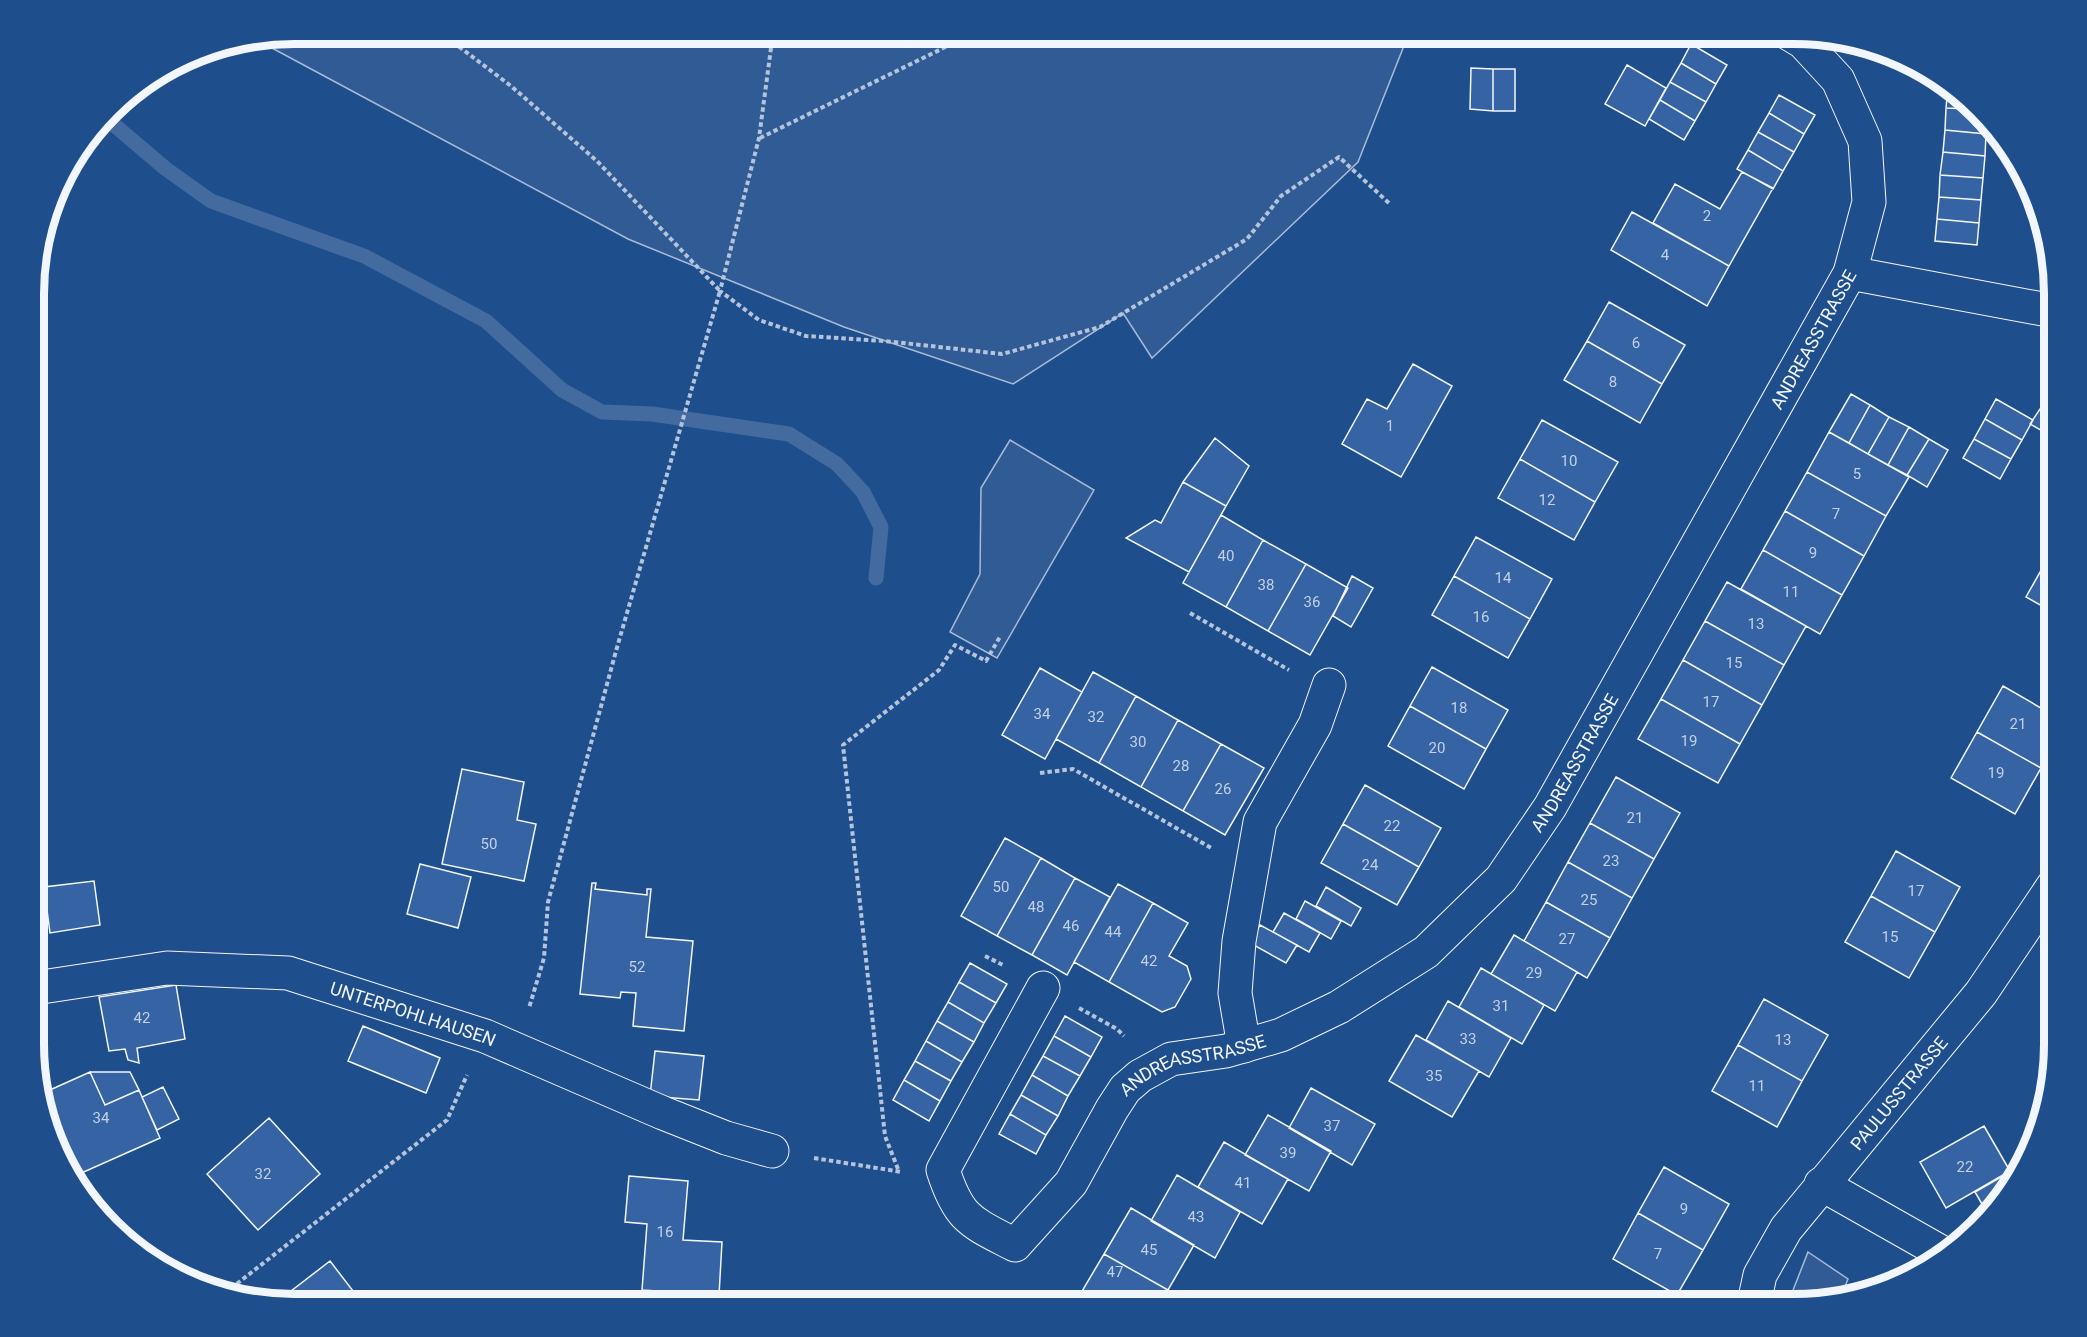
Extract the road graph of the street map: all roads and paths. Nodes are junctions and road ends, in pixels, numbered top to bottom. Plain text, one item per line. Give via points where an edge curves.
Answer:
1 (455, 44) edge
2 (772, 44) edge
3 (951, 44) edge
4 (1805, 44) edge
5 (759, 138) junction
6 (1390, 204) dead end
7 (1850, 273) junction
8 (720, 291) junction
9 (2044, 309) edge
10 (1190, 614) dead end
11 (1001, 635) dead end
12 (1329, 685) joint
13 (1040, 774) dead end
14 (1252, 867) junction
15 (2044, 900) edge
16 (44, 987) edge
17 (1043, 988) dead end
18 (500, 1042) junction
19 (1244, 1046) junction
20 (772, 1151) joint
21 (943, 1170) junction
22 (900, 1172) junction
23 (1821, 1184) junction
24 (1935, 1249) edge
25 (234, 1286) edge
26 (1756, 1294) edge

1 - 8 path via 597,161
2 - 5 path
3 - 5 path
4 - 7 street via 1838,80 1864,141 1869,202
5 - 8 path
6 - 8 path via 1339,157 1281,196 1247,239 1100,327 1002,354 806,336 759,320
7 - 9 street, ANDREASSTRASSE
7 - 19 street, ANDREASSTRASSE via 1550,807 1501,879 1426,952 1339,1007 1281,1035
8 - 18 path via 551,890 544,958
10 - 12 path via 1308,681
11 - 22 path via 986,661 955,645 939,670 843,746 885,1136
12 - 14 street via 1315,725 1260,822
13 - 14 path via 1072,769
14 - 19 street via 1235,993
15 - 23 street, PAULUSSTRASSE via 1974,1002
16 - 18 street, UNTERPOHLHAUSEN via 167,968 288,973
17 - 21 street
18 - 20 street, UNTERPOHLHAUSEN via 673,1118
18 - 25 path via 447,1120
19 - 21 street, ANDREASSTRASSE via 1171,1059 1125,1089 1071,1183 1015,1245 972,1222 952,1201
20 - 22 path
21 - 22 path
23 - 24 street
23 - 26 street, PAULUSSTRASSE via 1786,1229 1760,1275

